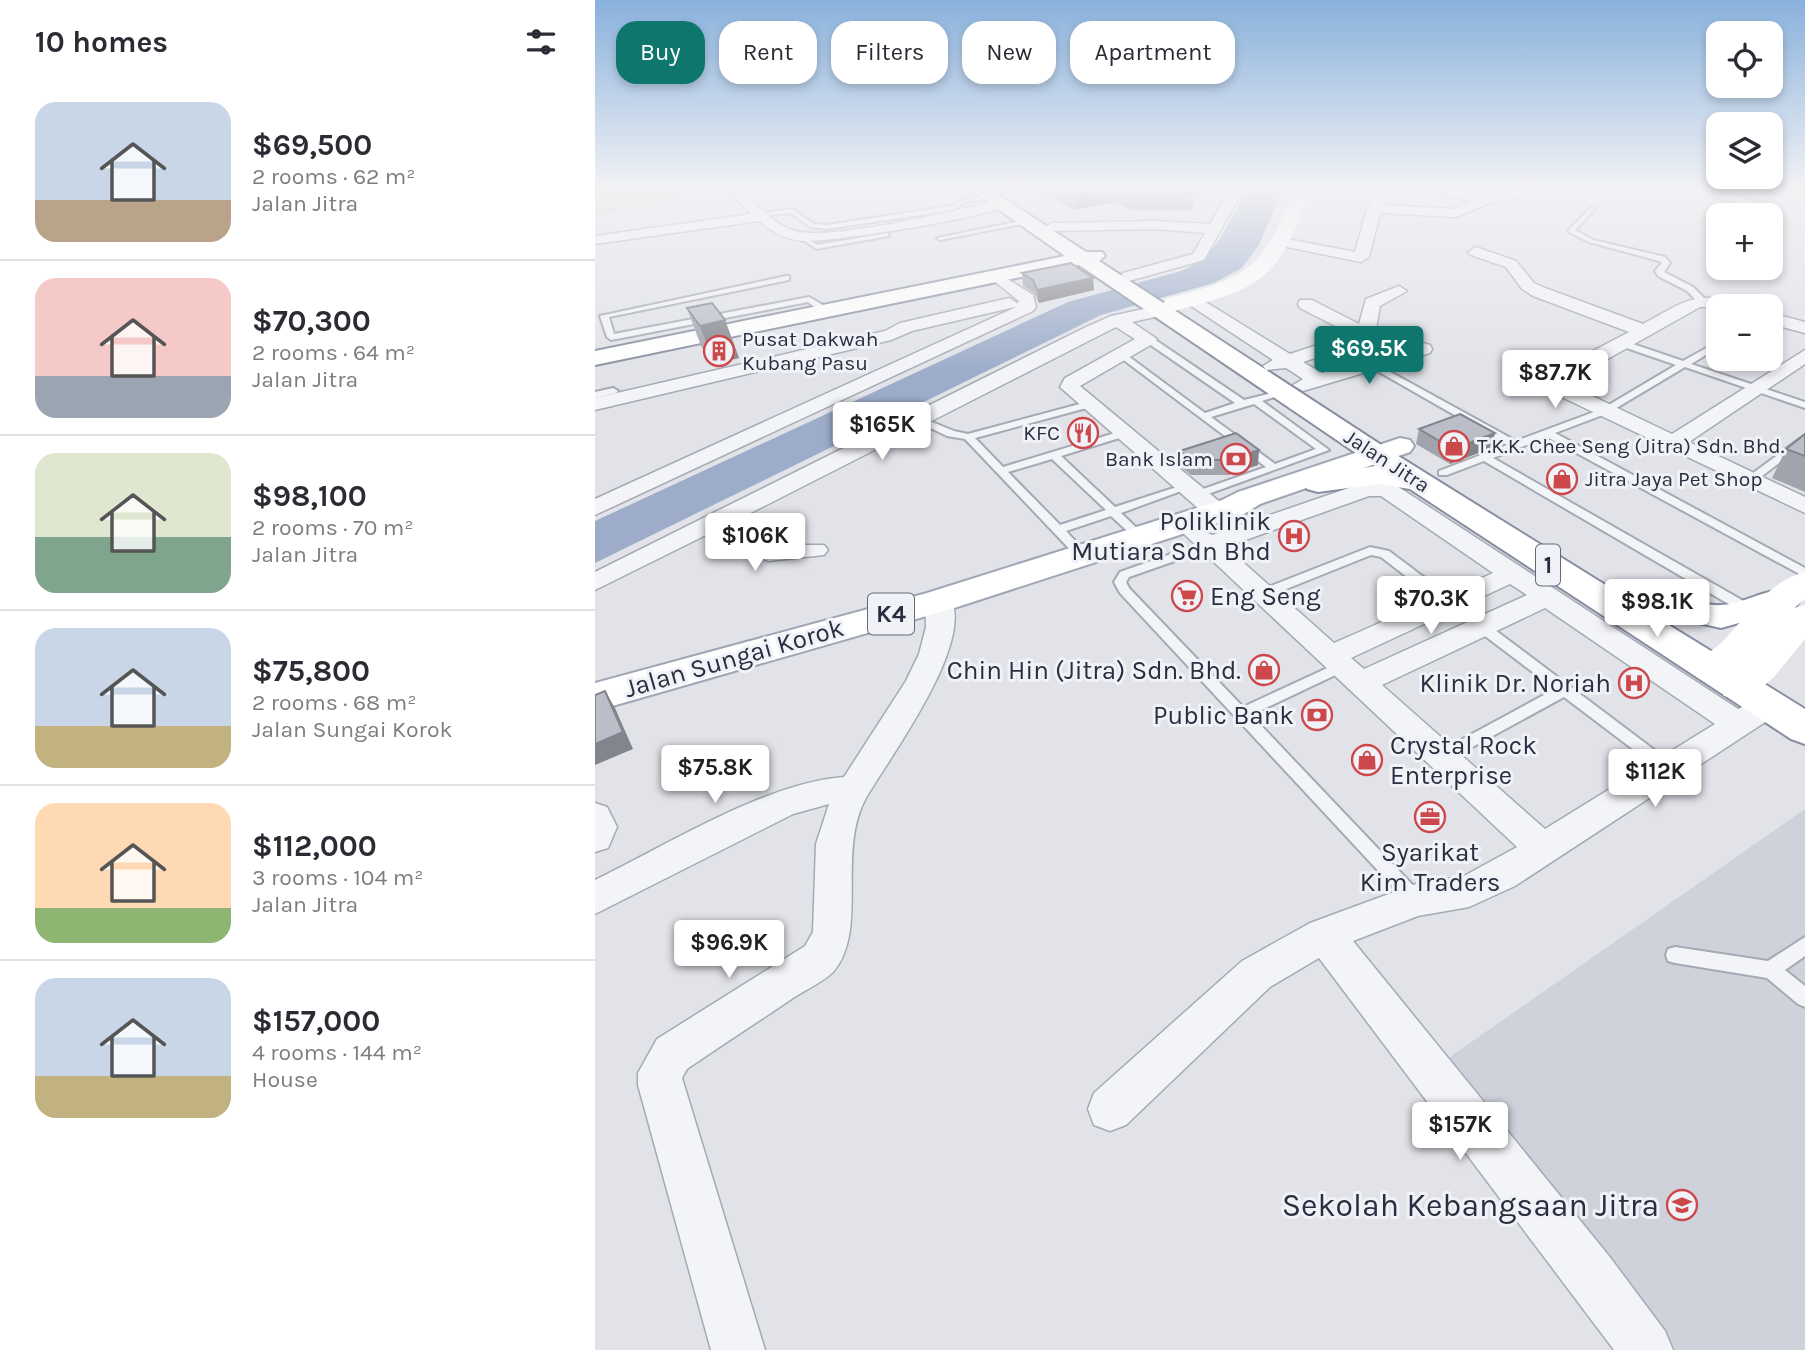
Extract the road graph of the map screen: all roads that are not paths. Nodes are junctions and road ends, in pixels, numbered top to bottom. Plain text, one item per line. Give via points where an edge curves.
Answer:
1 (1068, 249) edge
2 (1077, 249) edge
3 (1202, 249) edge
4 (1278, 249) edge
5 (1319, 249) edge
6 (1363, 249) edge
7 (1623, 249) edge
8 (1476, 252) dead end
9 (997, 274) junction
10 (786, 278) dead end
11 (1125, 281) junction
12 (1399, 291) dead end
13 (1027, 299) junction
14 (1702, 301) junction
15 (1706, 302) edge
16 (1306, 304) dead end
17 (1169, 305) junction
18 (1117, 320) junction
19 (1783, 322) edge
20 (1805, 328) edge
21 (1644, 331) junction
22 (1363, 333) junction
23 (1148, 339) junction
24 (1621, 343) junction
25 (607, 344) edge
26 (1330, 348) junction
27 (1423, 349) dead end
28 (1706, 350) edge
29 (1121, 355) junction
30 (1805, 356) edge
31 (595, 358) edge
32 (1281, 363) junction
33 (1682, 364) junction
34 (1367, 366) junction
35 (1301, 386) junction
36 (1757, 389) junction
37 (613, 391) dead end
38 (595, 395) edge
39 (1255, 400) junction
40 (595, 404) edge
41 (1091, 404) junction
42 (1243, 404) junction
43 (1805, 405) edge
44 (1605, 411) junction
45 (1204, 416) junction
46 (919, 420) junction
47 (1125, 433) junction
48 (1547, 433) junction
49 (968, 437) junction
50 (1351, 438) junction
51 (1805, 438) edge
52 (1672, 444) junction
53 (1515, 446) junction
54 (1393, 453) junction
55 (1054, 455) junction
56 (1485, 457) junction
57 (1275, 468) junction
58 (1000, 471) junction
59 (1432, 478) junction
60 (1313, 481) junction
61 (1749, 481) junction
62 (1805, 506) edge
63 (595, 508) edge
64 (1112, 512) junction
65 (1204, 512) junction
66 (708, 525) junction
67 (1058, 530) junction
68 (1141, 538) junction
69 (815, 550) dead end
70 (1083, 556) junction
71 (1514, 573) junction
72 (595, 582) edge
73 (1800, 592) edge
74 (1262, 594) junction
75 (1548, 596) junction
76 (1648, 600) junction
77 (939, 601) junction
78 (1448, 602) junction
79 (1749, 610) junction
80 (1482, 627) junction
81 (1343, 669) junction
82 (1751, 686) edge
83 (1565, 690) junction
84 (595, 697) edge
85 (1240, 714) junction
86 (1805, 729) edge
87 (1440, 758) junction
88 (1668, 768) junction
89 (855, 789) junction
90 (595, 817) edge
91 (595, 838) edge
92 (1543, 849) junction
93 (595, 898) edge
94 (1416, 900) junction
95 (1324, 936) junction
96 (1805, 945) edge
97 (1675, 955) dead end
98 (1771, 970) junction
99 (1805, 999) edge
100 (1109, 1109) dead end
101 (738, 1350) edge
102 (1646, 1350) edge

1 - 9 main road
2 - 11 main road, Jalan Jitra / 1
3 - 11 street via 1195,259
4 - 17 main road via 1266,268 1249,280
5 - 6 street via 1361,257
7 - 14 lane via 1662,259 1667,263 1661,274
8 - 21 street via 1511,264 1528,286 1539,292
9 - 11 main road via 1069,270
9 - 13 street
9 - 25 main road
9 - 31 main road
10 - 25 lane via 608,314 604,316
11 - 17 main road, Jalan Jitra / 1
12 - 22 street via 1372,303
13 - 40 street
13 - 63 street via 1027,307 1006,319
14 - 15 street
14 - 21 street
16 - 22 street
17 - 18 street
17 - 32 main road, Jalan Jitra / 1
17 - 35 main road, Jalan Jitra / 1
18 - 23 street
18 - 46 street
19 - 20 street
21 - 24 street
22 - 26 street
23 - 29 street
23 - 42 lane
24 - 33 lane
24 - 44 street via 1555,382
26 - 32 street
26 - 34 street
27 - 34 street
28 - 33 lane
29 - 41 street via 1069,385
29 - 45 lane
30 - 36 street
32 - 35 main road, Jalan Jitra / 1
33 - 36 lane
33 - 44 lane
34 - 35 street
34 - 53 lane
35 - 39 lane
35 - 50 main road, Jalan Jitra / 1
35 - 54 main road, Jalan Jitra / 1
36 - 43 lane
36 - 52 street
37 - 38 lane
39 - 42 lane
39 - 57 lane via 1325,449
41 - 47 street
41 - 49 lane
42 - 45 lane
44 - 48 lane
44 - 52 street
45 - 57 lane
46 - 49 lane
46 - 66 street
47 - 55 lane
47 - 65 street
48 - 53 lane
48 - 73 lane
49 - 58 lane
50 - 54 main road, Jalan Jitra / 1
50 - 60 main road via 1354,450 1346,460
51 - 61 lane
52 - 61 street
53 - 56 lane
54 - 59 main road, Jalan Jitra / 1
54 - 60 main road, Jalan Sungai Korok / K4
55 - 58 lane
55 - 64 lane
56 - 59 lane
56 - 79 lane
57 - 65 lane
58 - 67 lane
59 - 60 main road via 1378,475
59 - 76 main road, Jalan Jitra / 1
59 - 82 main road, Jalan Jitra / 1
60 - 65 main road, Jalan Sungai Korok / K4 via 1256,504
61 - 62 street
64 - 65 lane
64 - 67 lane
64 - 68 lane
65 - 68 main road, Jalan Sungai Korok / K4
65 - 71 street via 1377,487 1395,492
65 - 74 street
65 - 85 lane via 1121,582
66 - 69 street via 768,553
66 - 72 street
67 - 70 lane
68 - 70 main road, Jalan Sungai Korok / K4
70 - 77 main road, Jalan Sungai Korok / K4
71 - 75 street
71 - 78 street
73 - 79 main road
73 - 82 main road
74 - 78 lane via 1370,551 1385,554
74 - 81 street
75 - 80 street
75 - 82 street
76 - 79 main road via 1721,617
76 - 82 main road, Jalan Jitra / 1
77 - 84 main road, Jalan Sungai Korok / K4
77 - 89 street via 943,618 932,661
78 - 81 street
80 - 81 street
80 - 83 lane
81 - 85 lane
81 - 87 street
82 - 86 main road, Jalan Jitra / 1
82 - 88 street
83 - 87 lane
83 - 88 lane
85 - 94 lane
87 - 92 street
88 - 92 street
89 - 93 street via 819,792 781,804
89 - 101 street via 831,848 832,933 819,959 672,1054 660,1073
90 - 91 street via 599,827
92 - 94 street via 1469,891
94 - 95 street
95 - 100 street via 1256,974
95 - 102 street
96 - 98 lane
97 - 98 lane
98 - 99 lane

